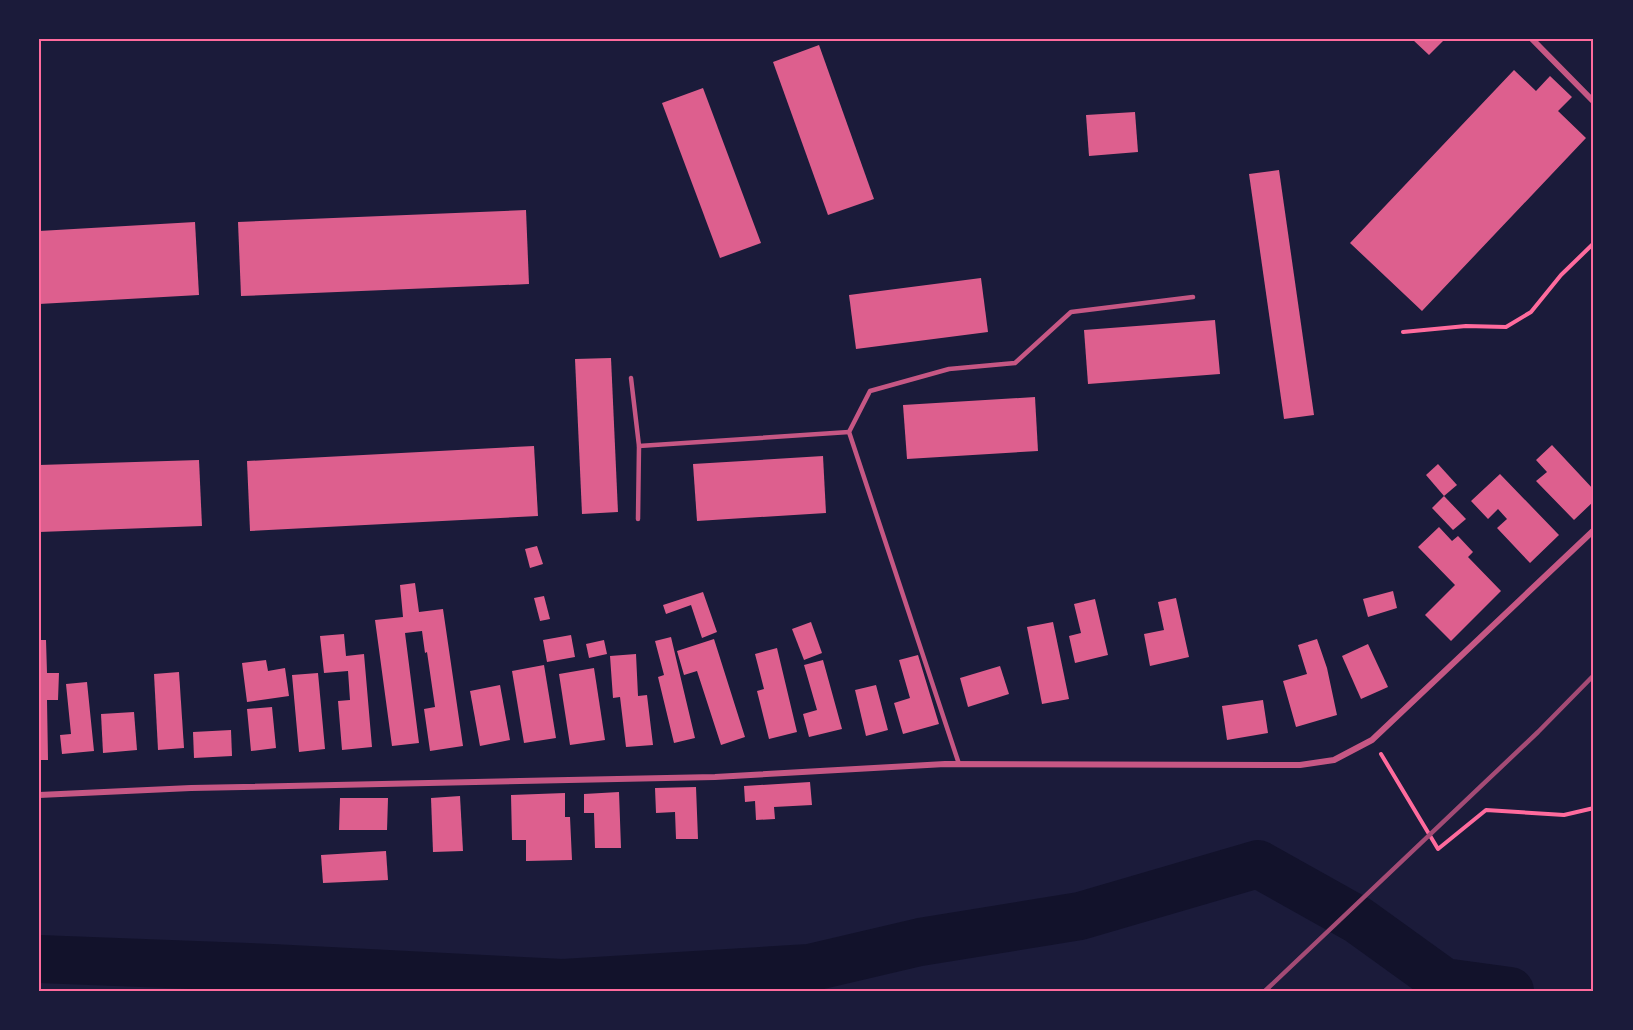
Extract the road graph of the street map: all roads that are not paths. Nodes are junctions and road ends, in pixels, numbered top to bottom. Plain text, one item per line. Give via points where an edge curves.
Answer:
1 (1532, 39) edge
2 (1594, 102) edge
3 (1193, 297) dead end
4 (631, 378) dead end
5 (849, 432) junction
6 (639, 446) junction
7 (638, 519) dead end
8 (1594, 530) edge
9 (959, 764) junction
10 (39, 795) edge

1 - 2 street
3 - 5 lane via 1071,312 1015,363 949,369 870,392
4 - 6 lane
5 - 6 lane
5 - 9 lane
6 - 7 lane
8 - 9 street via 1372,740 1334,760 1300,765
9 - 10 street via 715,777

